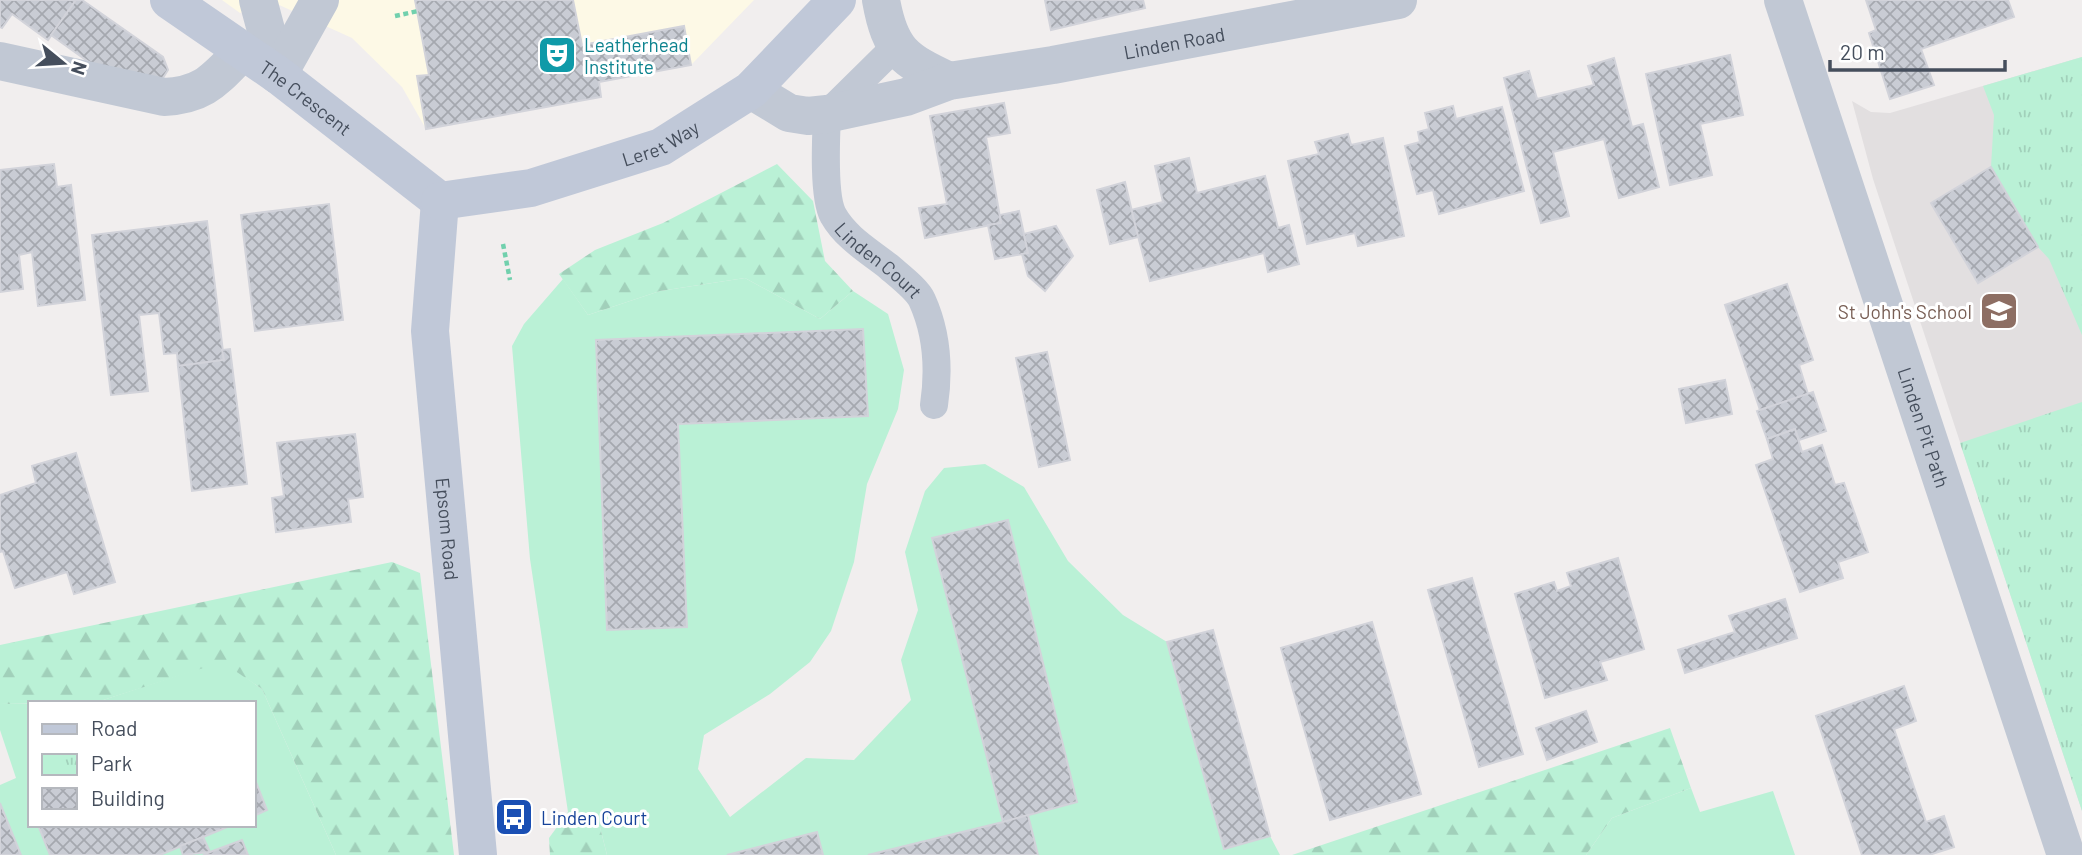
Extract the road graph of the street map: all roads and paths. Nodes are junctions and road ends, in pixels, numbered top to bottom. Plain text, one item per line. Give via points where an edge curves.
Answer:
1 (169, 0) edge
2 (258, 0) edge
3 (320, 0) edge
4 (837, 0) edge
5 (881, 0) edge
6 (1398, 0) edge
7 (1783, 0) edge
8 (418, 11) dead end
9 (395, 16) dead end
10 (895, 47) junction
11 (243, 51) junction
12 (0, 61) edge
13 (278, 75) junction
14 (949, 81) junction
15 (751, 90) junction
16 (827, 114) junction
17 (440, 201) junction
18 (934, 405) dead end
19 (478, 855) edge
20 (2066, 855) edge

1 - 11 main road, The Crescent
2 - 13 street
3 - 13 street
4 - 15 main road, Leret Way
5 - 10 street
6 - 14 street, Linden Road
7 - 20 street, Linden Pit Path
8 - 9 path
10 - 14 street via 910,63
10 - 16 lane
11 - 12 street via 212,82 190,96 164,97
11 - 13 main road, The Crescent
13 - 17 main road, The Crescent
14 - 16 street, Linden Road via 906,97
15 - 16 street, Linden Road via 789,113
15 - 17 main road, Leret Way via 661,147 609,166 531,188
16 - 18 lane, Linden Court via 825,162 832,214 857,244 921,298 939,377
17 - 19 main road, Epsom Road via 430,331

